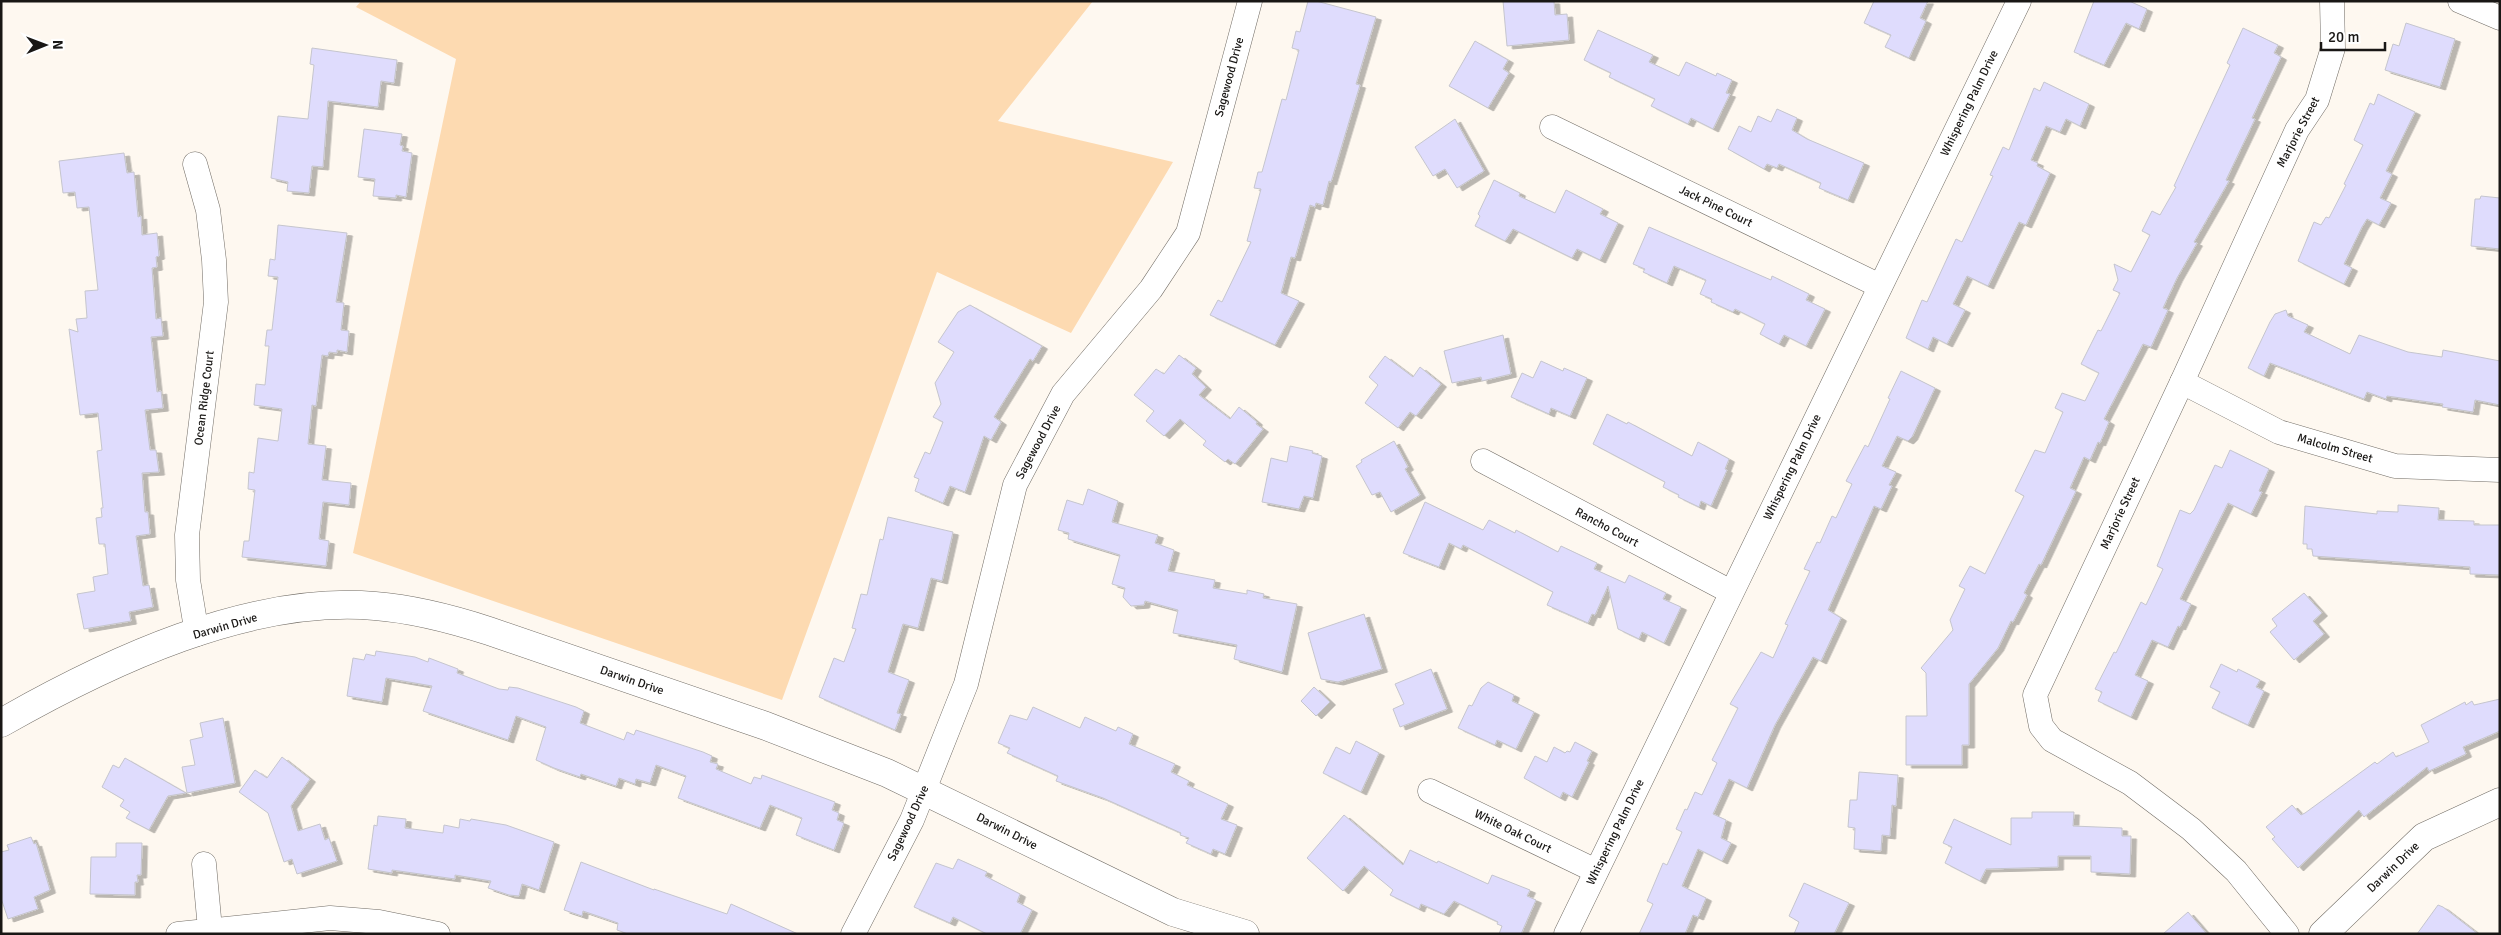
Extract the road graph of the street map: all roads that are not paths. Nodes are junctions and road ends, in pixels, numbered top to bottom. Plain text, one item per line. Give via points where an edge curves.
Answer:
1 (1250, 1) edge
2 (2018, 1) edge
3 (2332, 1) edge
4 (2460, 1) edge
5 (2500, 18) edge
6 (1552, 127) dead end
7 (195, 164) dead end
8 (1880, 286) junction
9 (2182, 382) junction
10 (1483, 461) dead end
11 (2500, 470) edge
12 (1731, 592) junction
13 (197, 634) junction
14 (1, 723) edge
15 (924, 790) junction
16 (1430, 791) dead end
17 (2500, 802) edge
18 (204, 864) dead end
19 (1596, 871) junction
20 (210, 929) junction
21 (178, 934) edge
22 (438, 934) edge
23 (853, 934) edge
24 (1245, 934) edge
25 (1566, 934) edge
26 (2287, 934) edge
27 (2323, 934) edge

1 - 15 street, Sagewood Drive via 1188,234 1151,289 1063,394 1015,485 966,684
2 - 8 street, Whispering Palm Drive
3 - 9 street, Marjorie Street via 2333,48 2316,100 2297,130
4 - 5 street
6 - 8 street, Jack Pine Court
7 - 13 street, Ocean Ridge Court via 208,210 216,302 187,535 188,580
8 - 12 street, Whispering Palm Drive
9 - 11 street, Malcolm Street via 2279,432 2395,466
9 - 26 street, Marjorie Street via 2035,695 2039,718 2052,740 2130,783 2191,829 2236,871
10 - 12 street, Rancho Court
12 - 19 street, Whispering Palm Drive
13 - 14 street, Darwin Drive via 108,666
13 - 15 street, Darwin Drive via 289,609 331,605 374,606 450,618 766,726
15 - 23 street, Sagewood Drive via 912,820
15 - 24 street, Darwin Drive via 1173,912
16 - 19 street, White Oak Court
17 - 27 street, Darwin Drive via 2424,836
18 - 20 street
19 - 25 street, Whispering Palm Drive
20 - 21 street
20 - 22 street via 330,918 379,922

